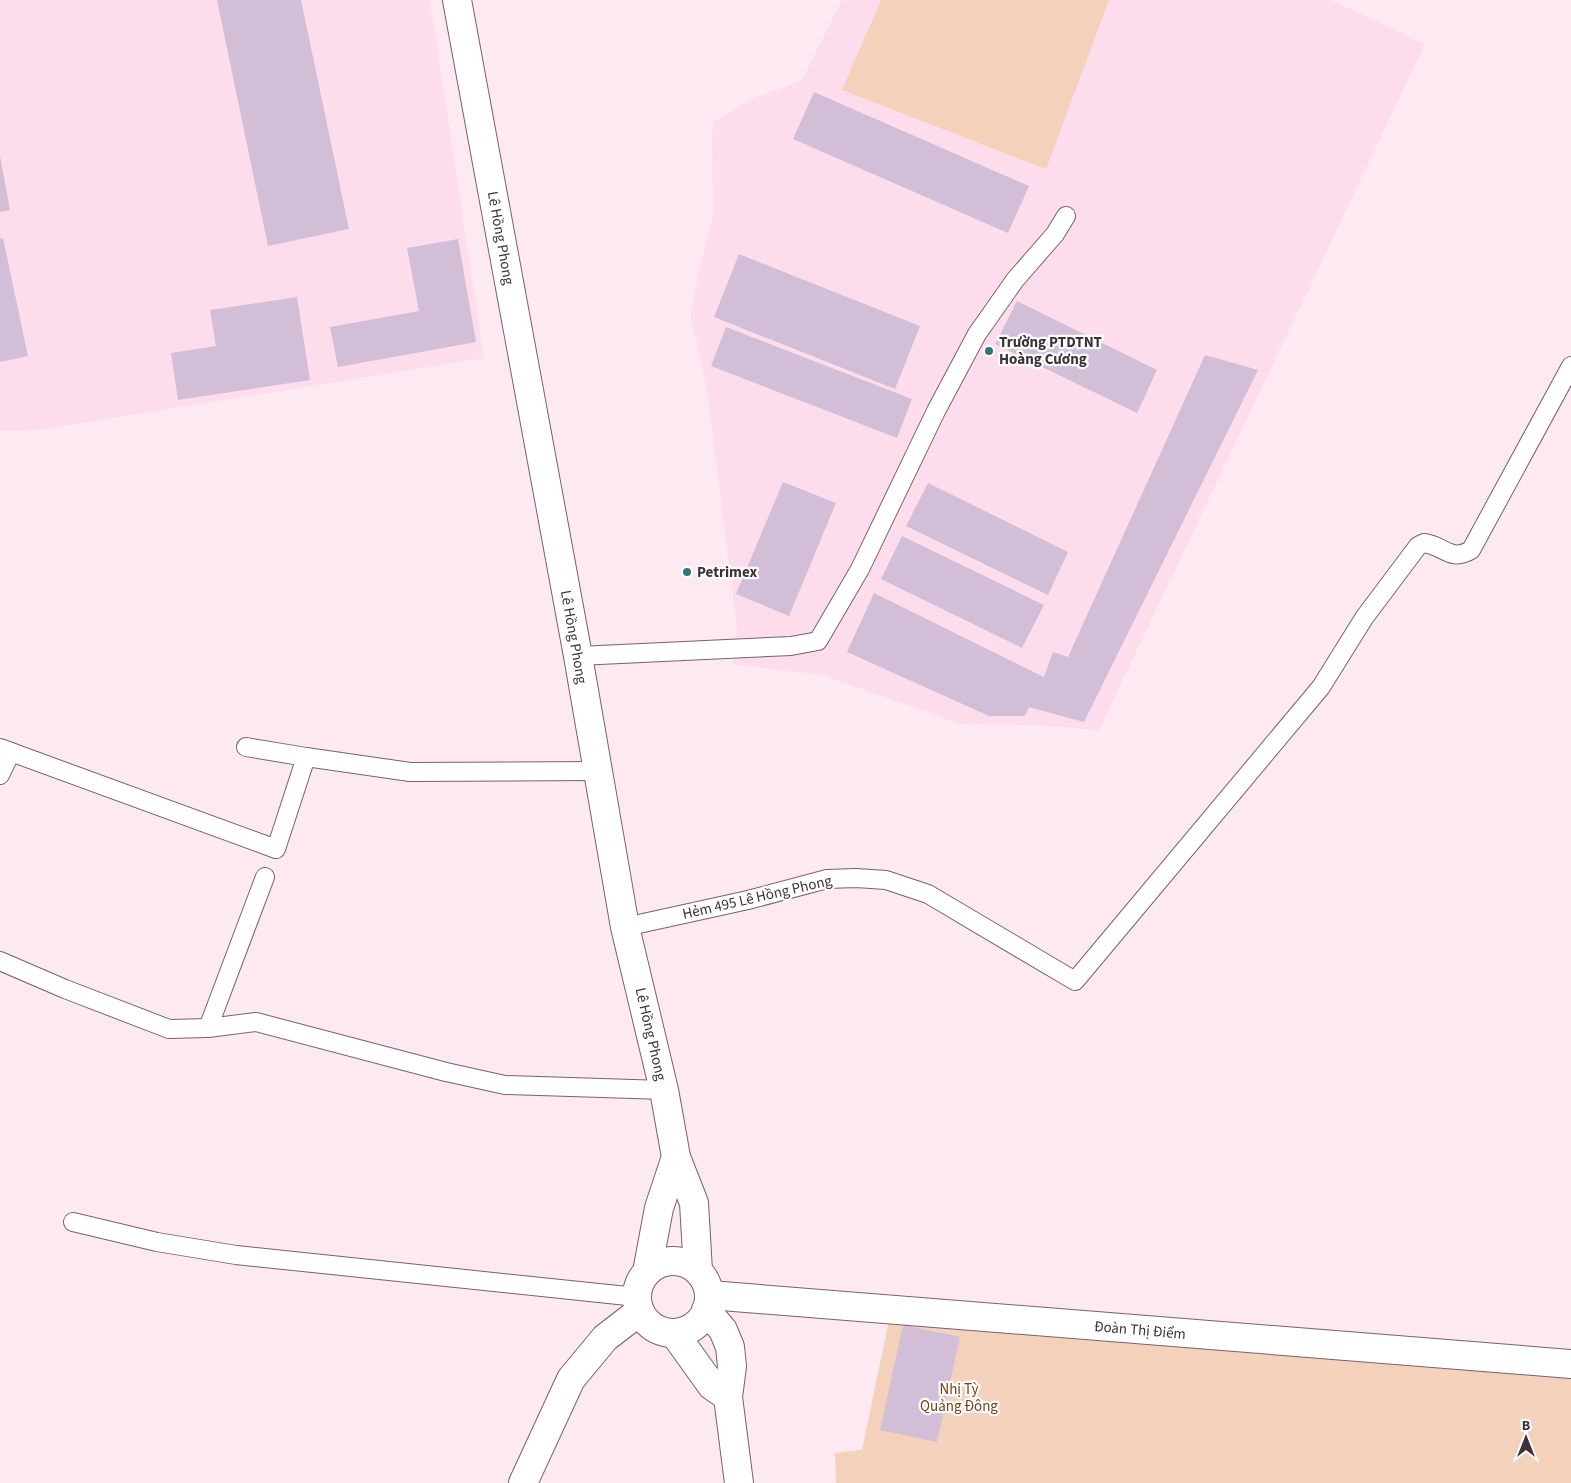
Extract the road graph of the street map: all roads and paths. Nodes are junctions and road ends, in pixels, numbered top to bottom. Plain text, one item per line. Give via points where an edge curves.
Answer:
1 (457, 0) edge
2 (1066, 216) dead end
3 (1571, 366) edge
4 (578, 656) junction
5 (246, 747) dead end
6 (5, 750) edge
7 (306, 757) junction
8 (598, 771) junction
9 (0, 775) edge
10 (266, 877) dead end
11 (625, 927) junction
12 (0, 961) edge
13 (208, 1028) junction
14 (664, 1090) junction
15 (676, 1158) junction
16 (73, 1222) dead end
17 (698, 1271) junction
18 (647, 1272) junction
19 (708, 1303) junction
20 (638, 1304) junction
21 (674, 1332) junction
22 (1571, 1364) edge
23 (728, 1397) junction
24 (523, 1483) edge
25 (739, 1483) edge

1 - 4 main road, Lê Hồng Phong
2 - 4 lane via 977,334 860,569 818,641 791,646
3 - 11 lane, Hẻm 495 Lê Hồng Phong via 1471,550 1455,556 1432,544 1424,542 1418,546 1364,618 1321,687 1075,981 928,894 886,880 827,878 748,900
4 - 8 main road, Lê Hồng Phong
5 - 7 lane
6 - 7 lane via 276,849
6 - 9 lane
7 - 8 lane via 410,772
8 - 11 main road, Lê Hồng Phong
10 - 13 lane
11 - 14 main road, Lê Hồng Phong
12 - 13 lane via 169,1029
13 - 14 lane via 256,1022 505,1085
14 - 15 main road, Lê Hồng Phong
15 - 17 main road, Lê Hồng Phong via 694,1203
15 - 18 main road via 659,1208
16 - 20 lane via 156,1242 236,1256
17 - 18 main road via 686,1263 672,1261 658,1264
17 - 19 main road via 706,1282
18 - 20 main road via 639,1284
19 - 21 main road via 699,1321 688,1330
19 - 22 main road, Đoàn Thị Điểm
19 - 23 main road via 730,1347 732,1366
20 - 21 main road via 648,1323 660,1330
20 - 24 main road via 571,1379
21 - 23 main road via 712,1386
23 - 25 main road

